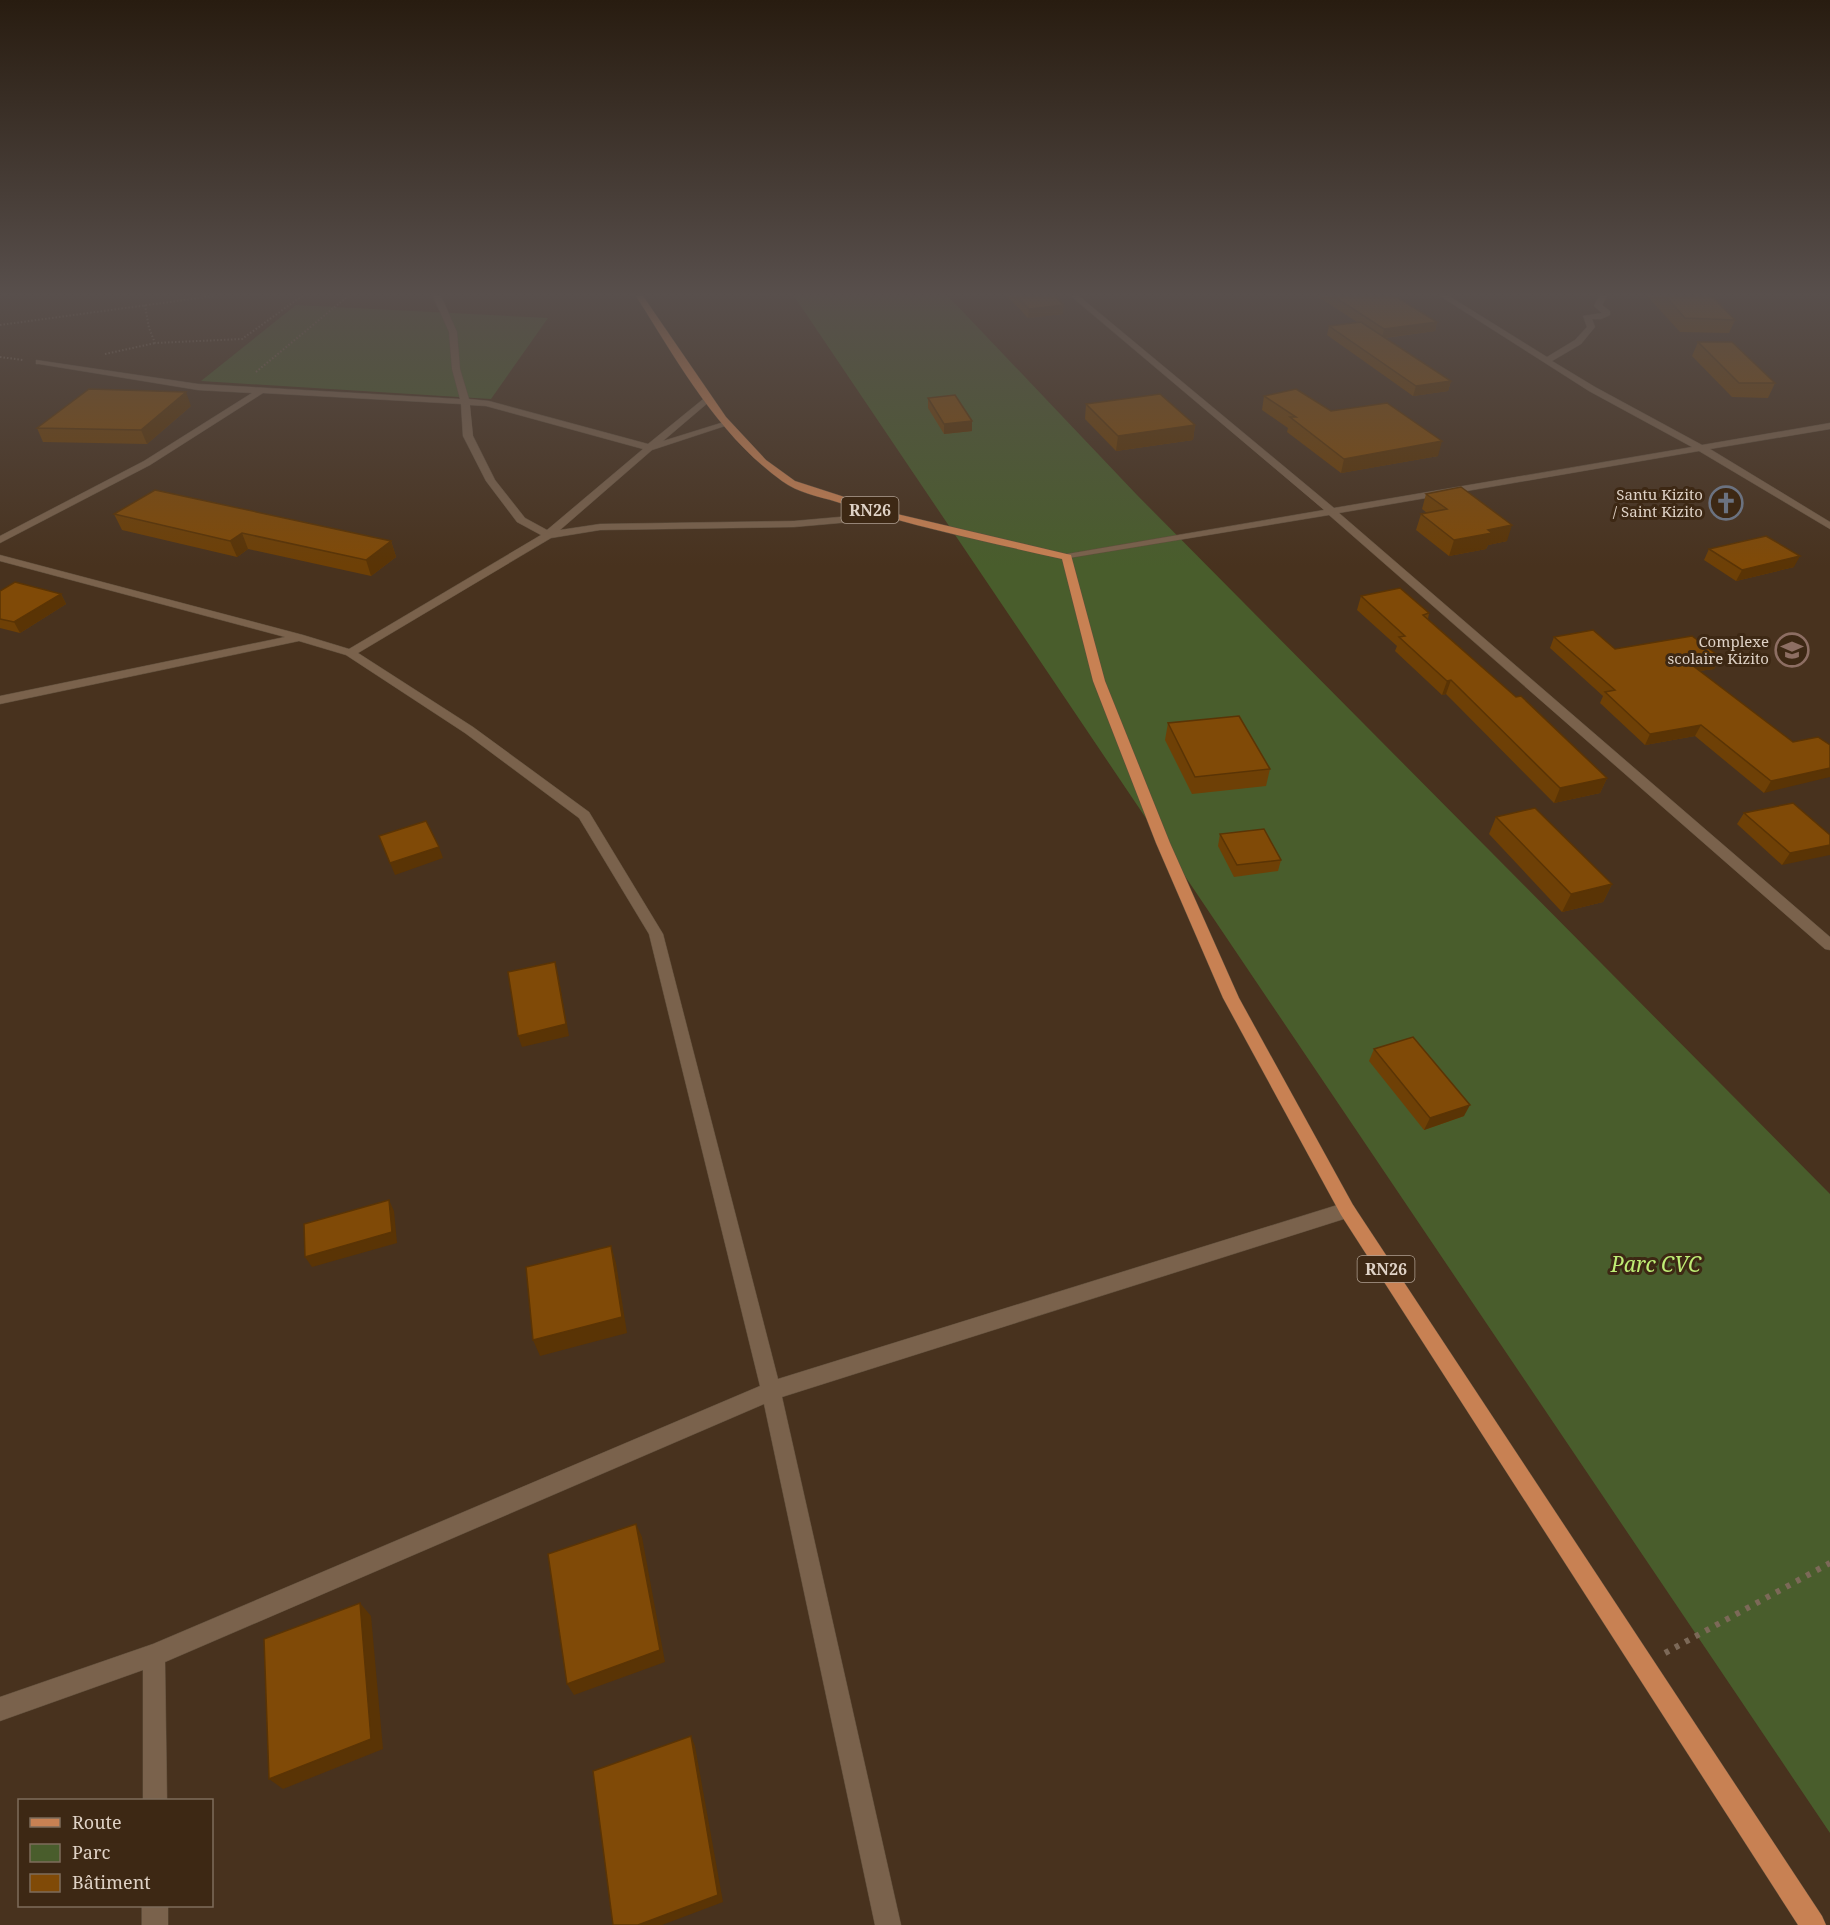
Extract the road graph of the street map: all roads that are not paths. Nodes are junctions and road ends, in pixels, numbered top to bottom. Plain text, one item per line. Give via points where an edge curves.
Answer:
1 (191, 386) edge
2 (461, 386) edge
3 (698, 386) edge
4 (1181, 386) edge
5 (1589, 386) edge
6 (262, 390) junction
7 (707, 399) junction
8 (465, 401) junction
9 (727, 424) junction
10 (1830, 426) edge
11 (1699, 447) junction
12 (651, 448) junction
13 (1332, 512) junction
14 (885, 516) junction
15 (1830, 526) edge
16 (548, 535) junction
17 (0, 540) edge
18 (1067, 557) junction
19 (0, 558) edge
20 (299, 637) junction
21 (350, 653) junction
22 (0, 700) edge
23 (1830, 945) edge
24 (1347, 1210) junction
25 (771, 1391) junction
26 (154, 1655) junction
27 (0, 1709) edge
28 (155, 1799) edge
29 (155, 1907) edge
30 (155, 1925) edge
31 (888, 1925) edge
32 (1813, 1925) edge

1 - 6 street
2 - 8 street
3 - 7 main road, RN26
4 - 13 street
5 - 11 street
6 - 8 street
6 - 17 street via 147,463
7 - 9 main road, RN26
7 - 12 street
8 - 12 street via 486,403
8 - 16 street via 468,436 491,481 521,520
9 - 12 street
9 - 14 main road, RN26 via 760,460 788,482
10 - 11 street
11 - 13 street
11 - 15 street
12 - 16 street
13 - 18 street
13 - 23 street
14 - 16 street via 794,524 600,527
14 - 18 main road, RN26
16 - 21 street
18 - 24 main road, RN26 via 1099,681 1163,843 1231,998
19 - 20 street
20 - 21 street
20 - 22 street
21 - 25 street via 469,730 584,815 656,934
24 - 25 street
24 - 32 main road, RN26
25 - 26 street
25 - 31 street
26 - 27 street
26 - 28 street
29 - 30 street

